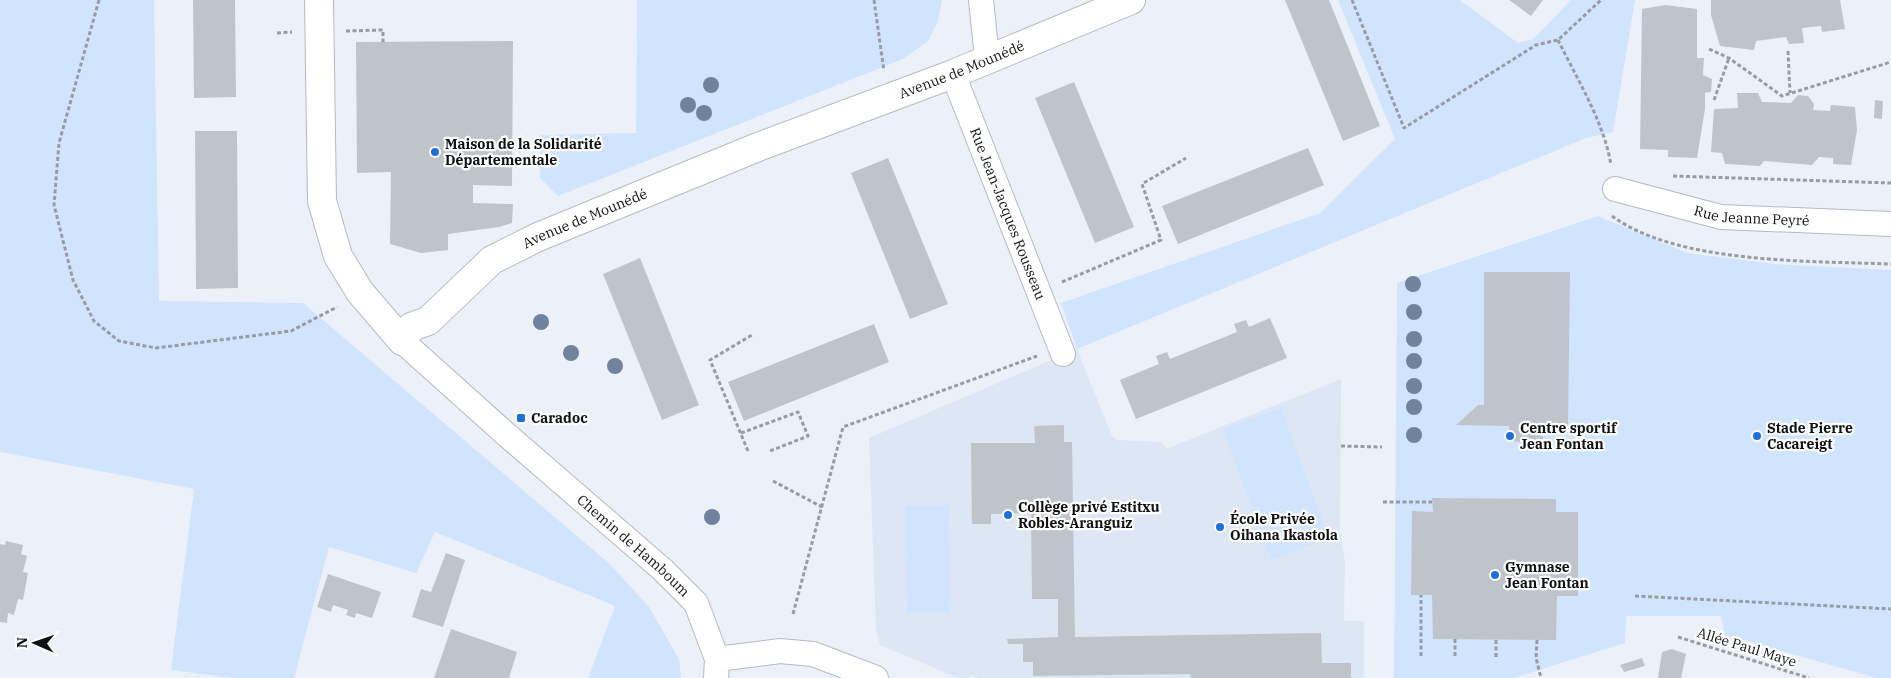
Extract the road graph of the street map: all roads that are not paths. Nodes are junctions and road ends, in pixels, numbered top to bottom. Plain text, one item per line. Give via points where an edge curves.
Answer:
1 (319, 0) edge
2 (981, 0) edge
3 (1131, 0) edge
4 (987, 58) junction
5 (953, 74) junction
6 (1615, 189) road end
7 (1891, 224) edge
8 (402, 340) junction
9 (1063, 354) dead end
10 (716, 668) edge
11 (876, 678) edge

1 - 8 street via 322,201 338,256 360,292
2 - 4 street
3 - 4 street, Avenue de Mounédé
4 - 5 street, Avenue de Mounédé
5 - 8 street, Avenue de Mounédé via 758,147 492,260 428,321 411,327
5 - 9 street, Rue Jean-Jacques Rousseau
6 - 7 street, Rue Jeanne Peyré via 1721,217
8 - 10 street, Chemin de Hamboum via 664,570 696,603
10 - 11 street, Chemin de Hamboum via 780,651 813,654

